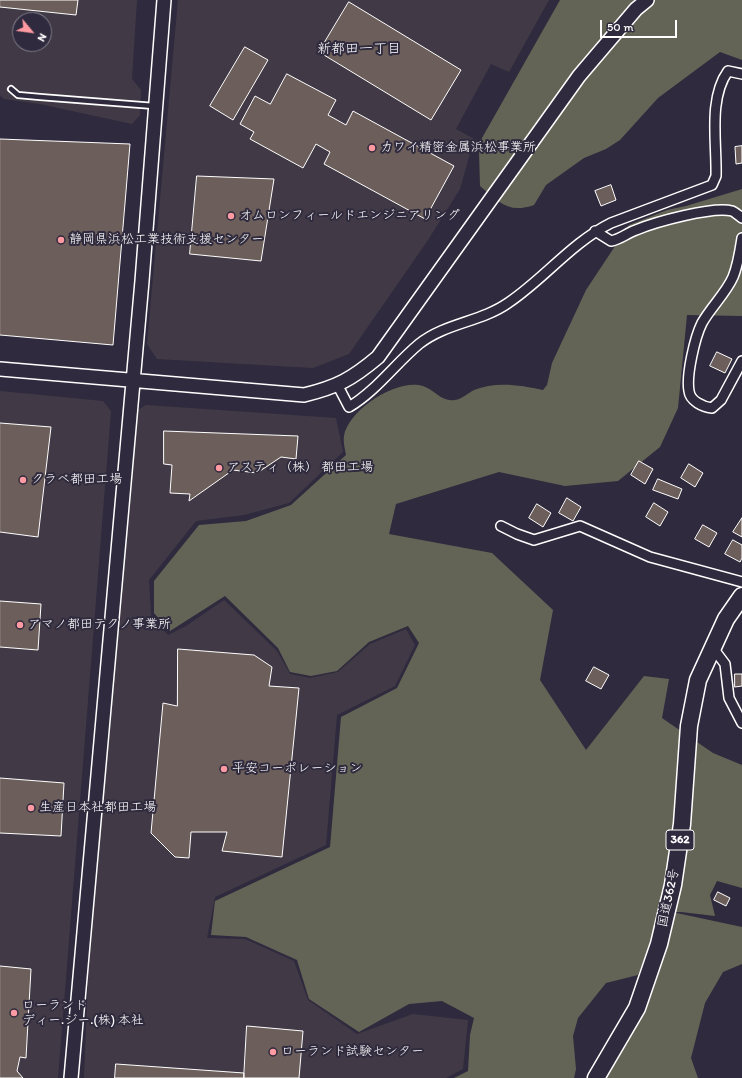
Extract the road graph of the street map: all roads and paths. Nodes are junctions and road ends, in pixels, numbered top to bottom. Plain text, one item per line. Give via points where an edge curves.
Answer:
1 (164, 0) edge
2 (647, 0) edge
3 (742, 74) edge
4 (10, 89) dead end
5 (155, 106) junction
6 (742, 218) edge
7 (595, 231) junction
8 (742, 238) edge
9 (742, 361) edge
10 (0, 369) edge
11 (132, 382) junction
12 (338, 386) junction
13 (501, 526) dead end
14 (742, 582) edge
15 (742, 596) edge
16 (713, 648) junction
17 (742, 723) edge
18 (71, 1078) edge
19 (596, 1078) edge

1 - 5 street
2 - 12 street via 636,9 579,76 378,357 361,372
3 - 7 street via 728,71 722,80 716,108 716,176 712,185
4 - 5 lane via 18,95
5 - 11 street
6 - 7 street via 732,211 700,213 653,224 611,241
7 - 12 street via 554,262 507,304 447,328 420,343 362,399 349,407
8 - 9 street via 732,278 711,308 697,335 689,392 693,399 703,407 712,408 721,400
10 - 11 street
11 - 12 street via 304,395
11 - 18 street
13 - 14 street via 534,540 580,526 650,557
15 - 16 highway, 国道362号 / 362 via 726,619
16 - 17 street via 725,664 729,698
16 - 19 highway, 国道362号 / 362 via 698,680 689,726 682,824 673,885 659,944 637,1008

